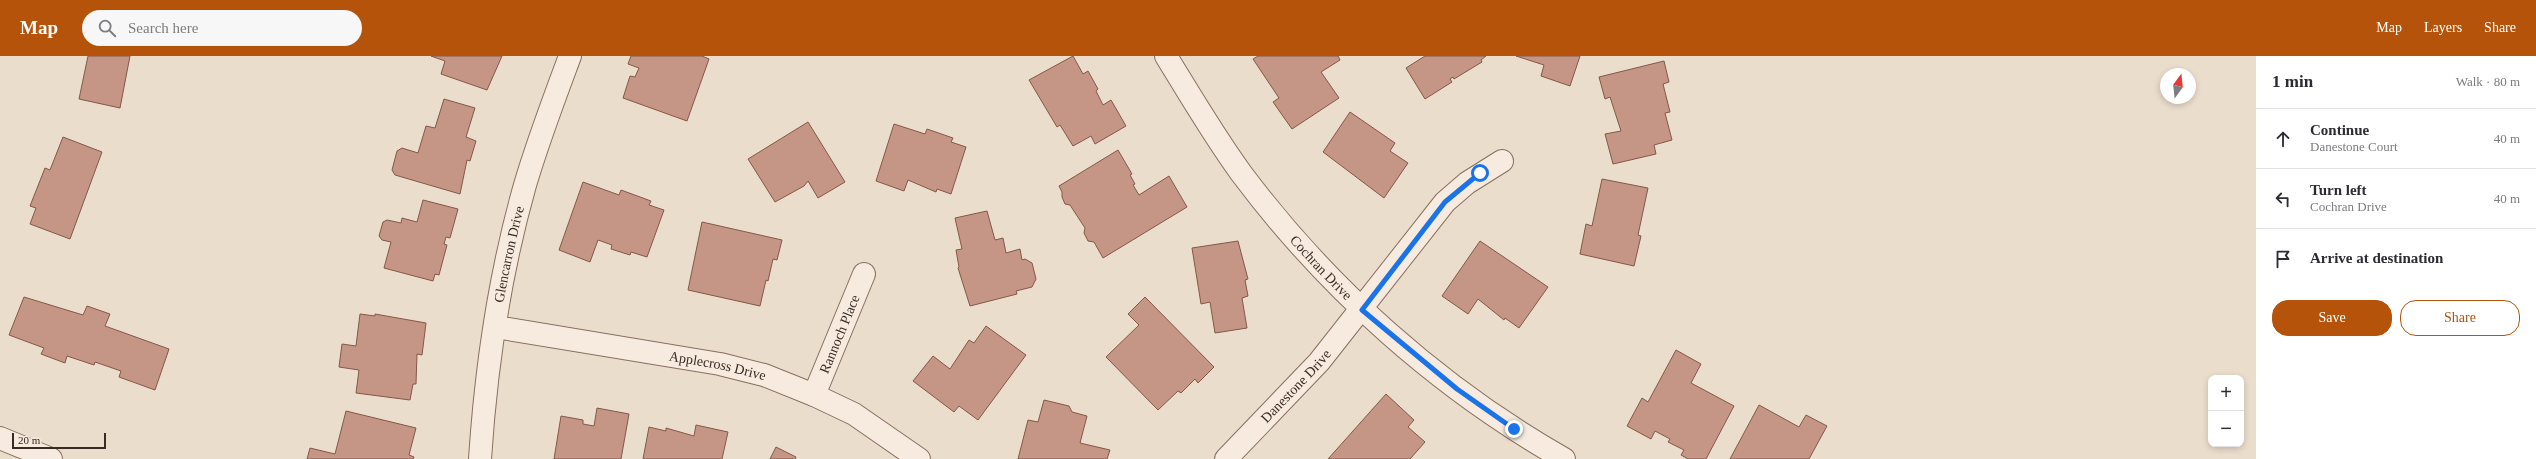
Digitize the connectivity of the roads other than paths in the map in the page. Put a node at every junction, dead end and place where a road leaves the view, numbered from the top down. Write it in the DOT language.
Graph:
graph roads {
  1 [pos="570,56"];
  2 [pos="1166,56"];
  3 [pos="1502,161"];
  4 [pos="864,274"];
  5 [pos="1362,310"];
  6 [pos="496,327"];
  7 [pos="814,395"];
  8 [pos="0,438"];
  9 [pos="51,459"];
  10 [pos="480,459"];
  11 [pos="919,459"];
  12 [pos="1226,459"];
  13 [pos="1564,459"];
  1 -- 6 [label="street, Glencarron Drive"];
  2 -- 5 [label="street, Cochran Drive"];
  3 -- 5 [label="street, Danestone Drive"];
  4 -- 7 [label="street, Rannoch Place"];
  5 -- 12 [label="street, Danestone Drive"];
  5 -- 13 [label="street, Cochran Drive"];
  6 -- 7 [label="street, Applecross Drive"];
  6 -- 10 [label="street, Glencarron Drive"];
  7 -- 11 [label="street, Applecross Drive"];
  8 -- 9 [label="street"];
}
